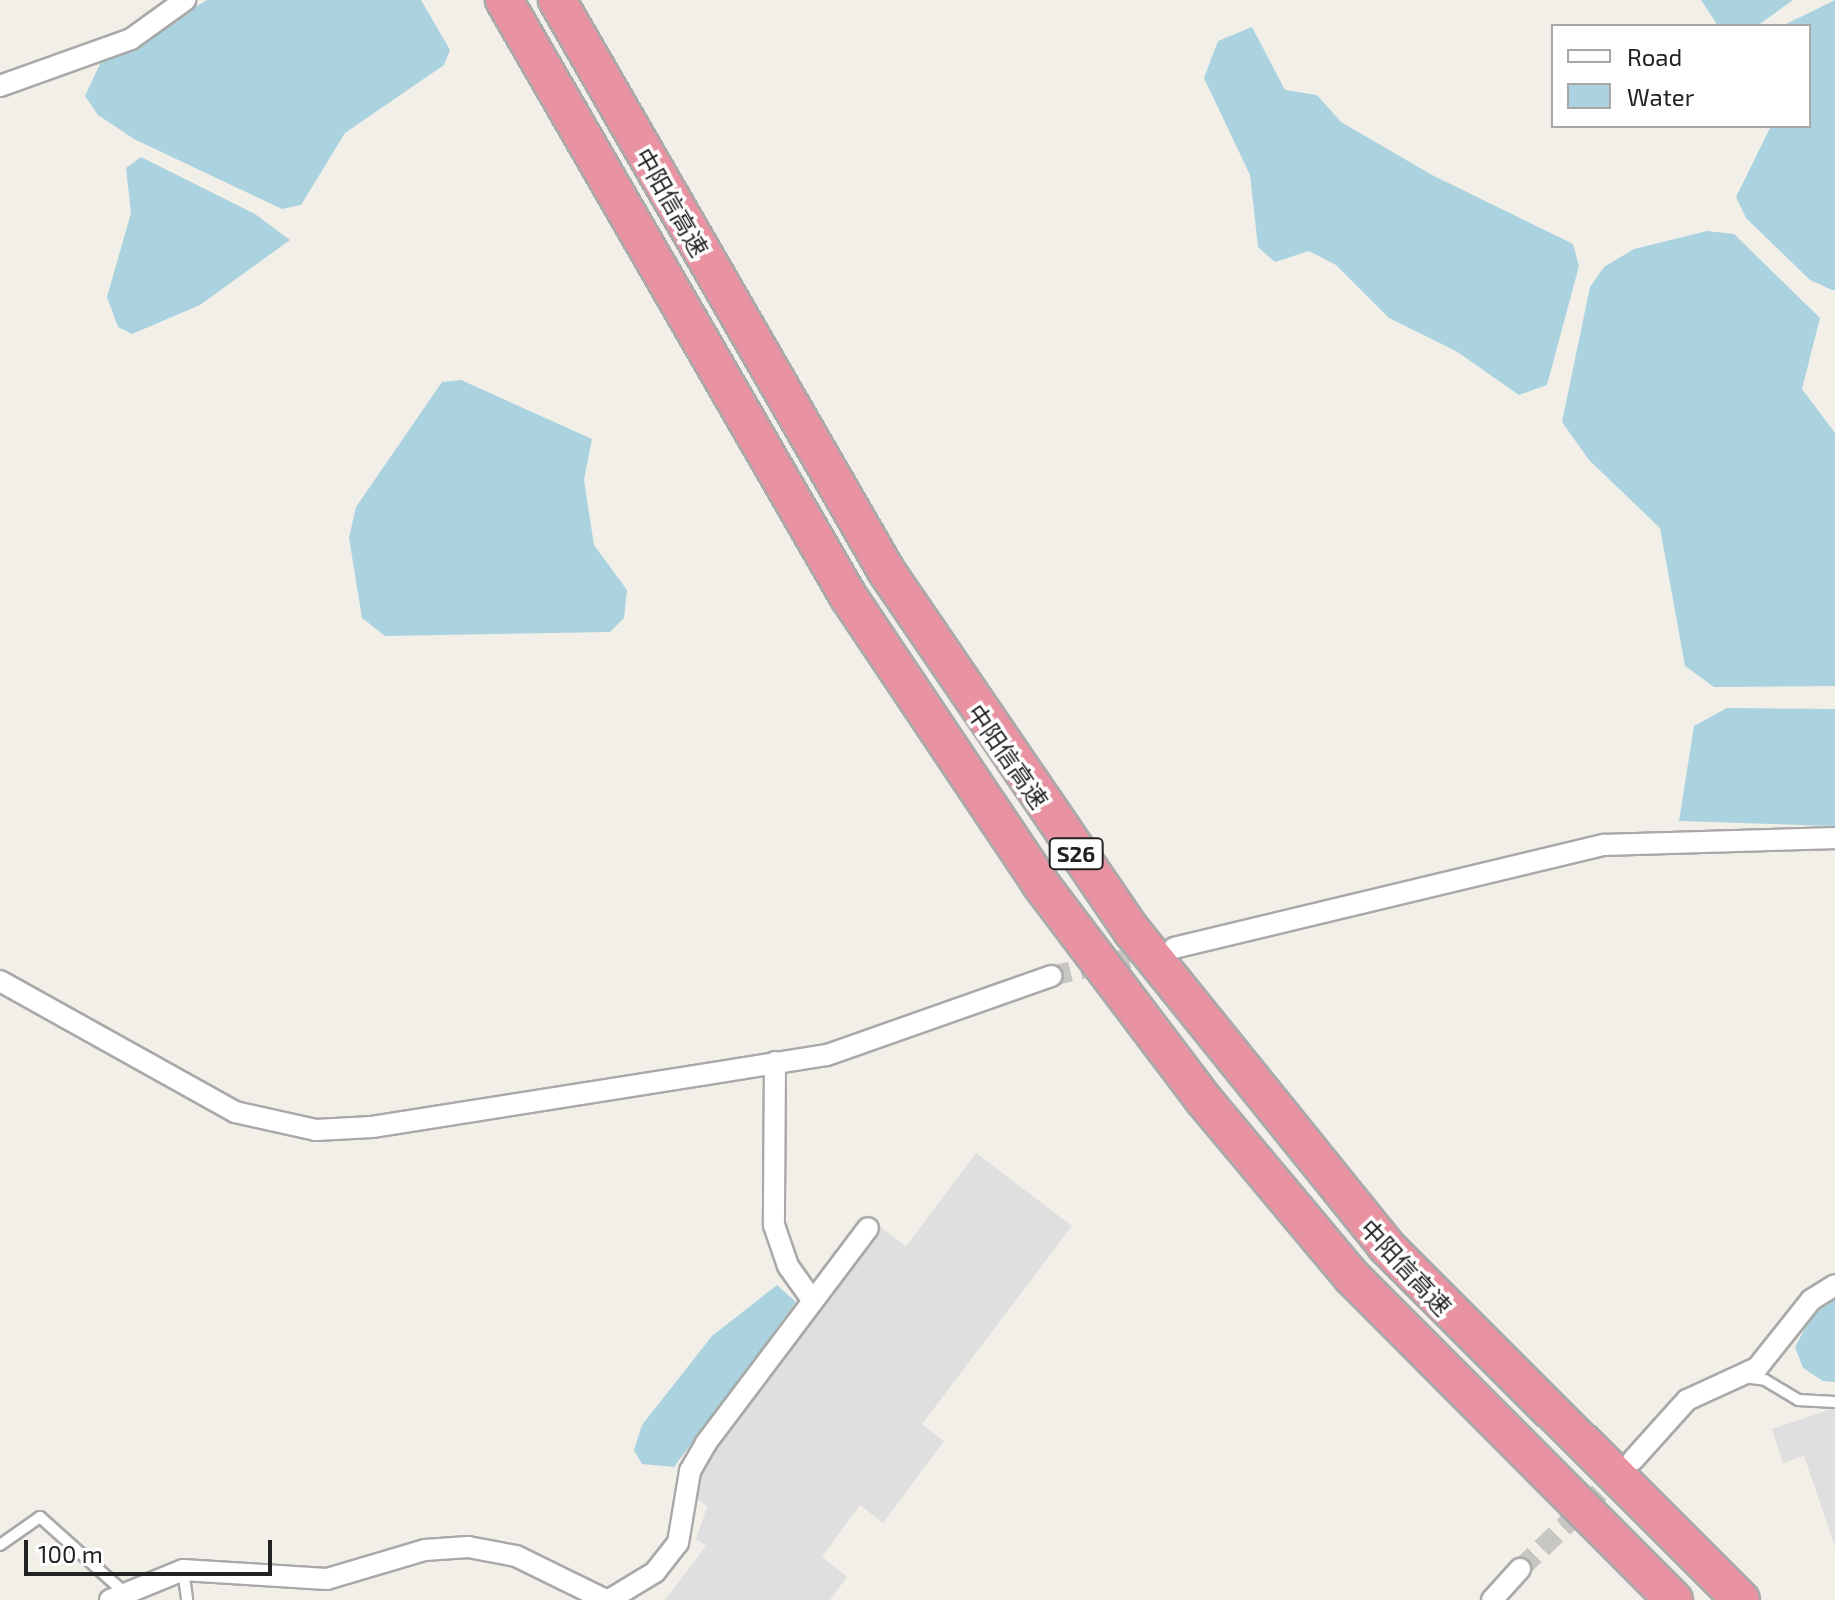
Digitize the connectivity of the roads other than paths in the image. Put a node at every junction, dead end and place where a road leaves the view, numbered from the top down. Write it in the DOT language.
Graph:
graph roads {
  1 [pos="185,0"];
  2 [pos="504,0"];
  3 [pos="557,0"];
  4 [pos="0,86"];
  5 [pos="1835,838"];
  6 [pos="1174,948"];
  7 [pos="1051,976"];
  8 [pos="0,981"];
  9 [pos="775,1062"];
  10 [pos="868,1228"];
  11 [pos="1835,1285"];
  12 [pos="813,1301"];
  13 [pos="1744,1377"];
  14 [pos="1835,1402"];
  15 [pos="1633,1460"];
  16 [pos="0,1545"];
  17 [pos="1520,1569"];
  18 [pos="183,1570"];
  19 [pos="118,1597"];
  20 [pos="187,1600"];
  21 [pos="607,1600"];
  22 [pos="1492,1600"];
  23 [pos="1674,1600"];
  24 [pos="1741,1600"];
  1 -- 4 [label="street"];
  2 -- 23 [label="highway, 中阳信高速 / S26"];
  3 -- 24 [label="highway, 中阳信高速 / S26"];
  5 -- 6 [label="street"];
  7 -- 9 [label="street"];
  8 -- 9 [label="street"];
  9 -- 12 [label="street"];
  10 -- 12 [label="street"];
  11 -- 13 [label="street"];
  12 -- 21 [label="street"];
  13 -- 14 [label="lane"];
  13 -- 15 [label="street"];
  16 -- 19 [label="lane"];
  17 -- 22 [label="street"];
  18 -- 19 [label="street"];
  18 -- 20 [label="lane"];
  18 -- 21 [label="street"];
}
